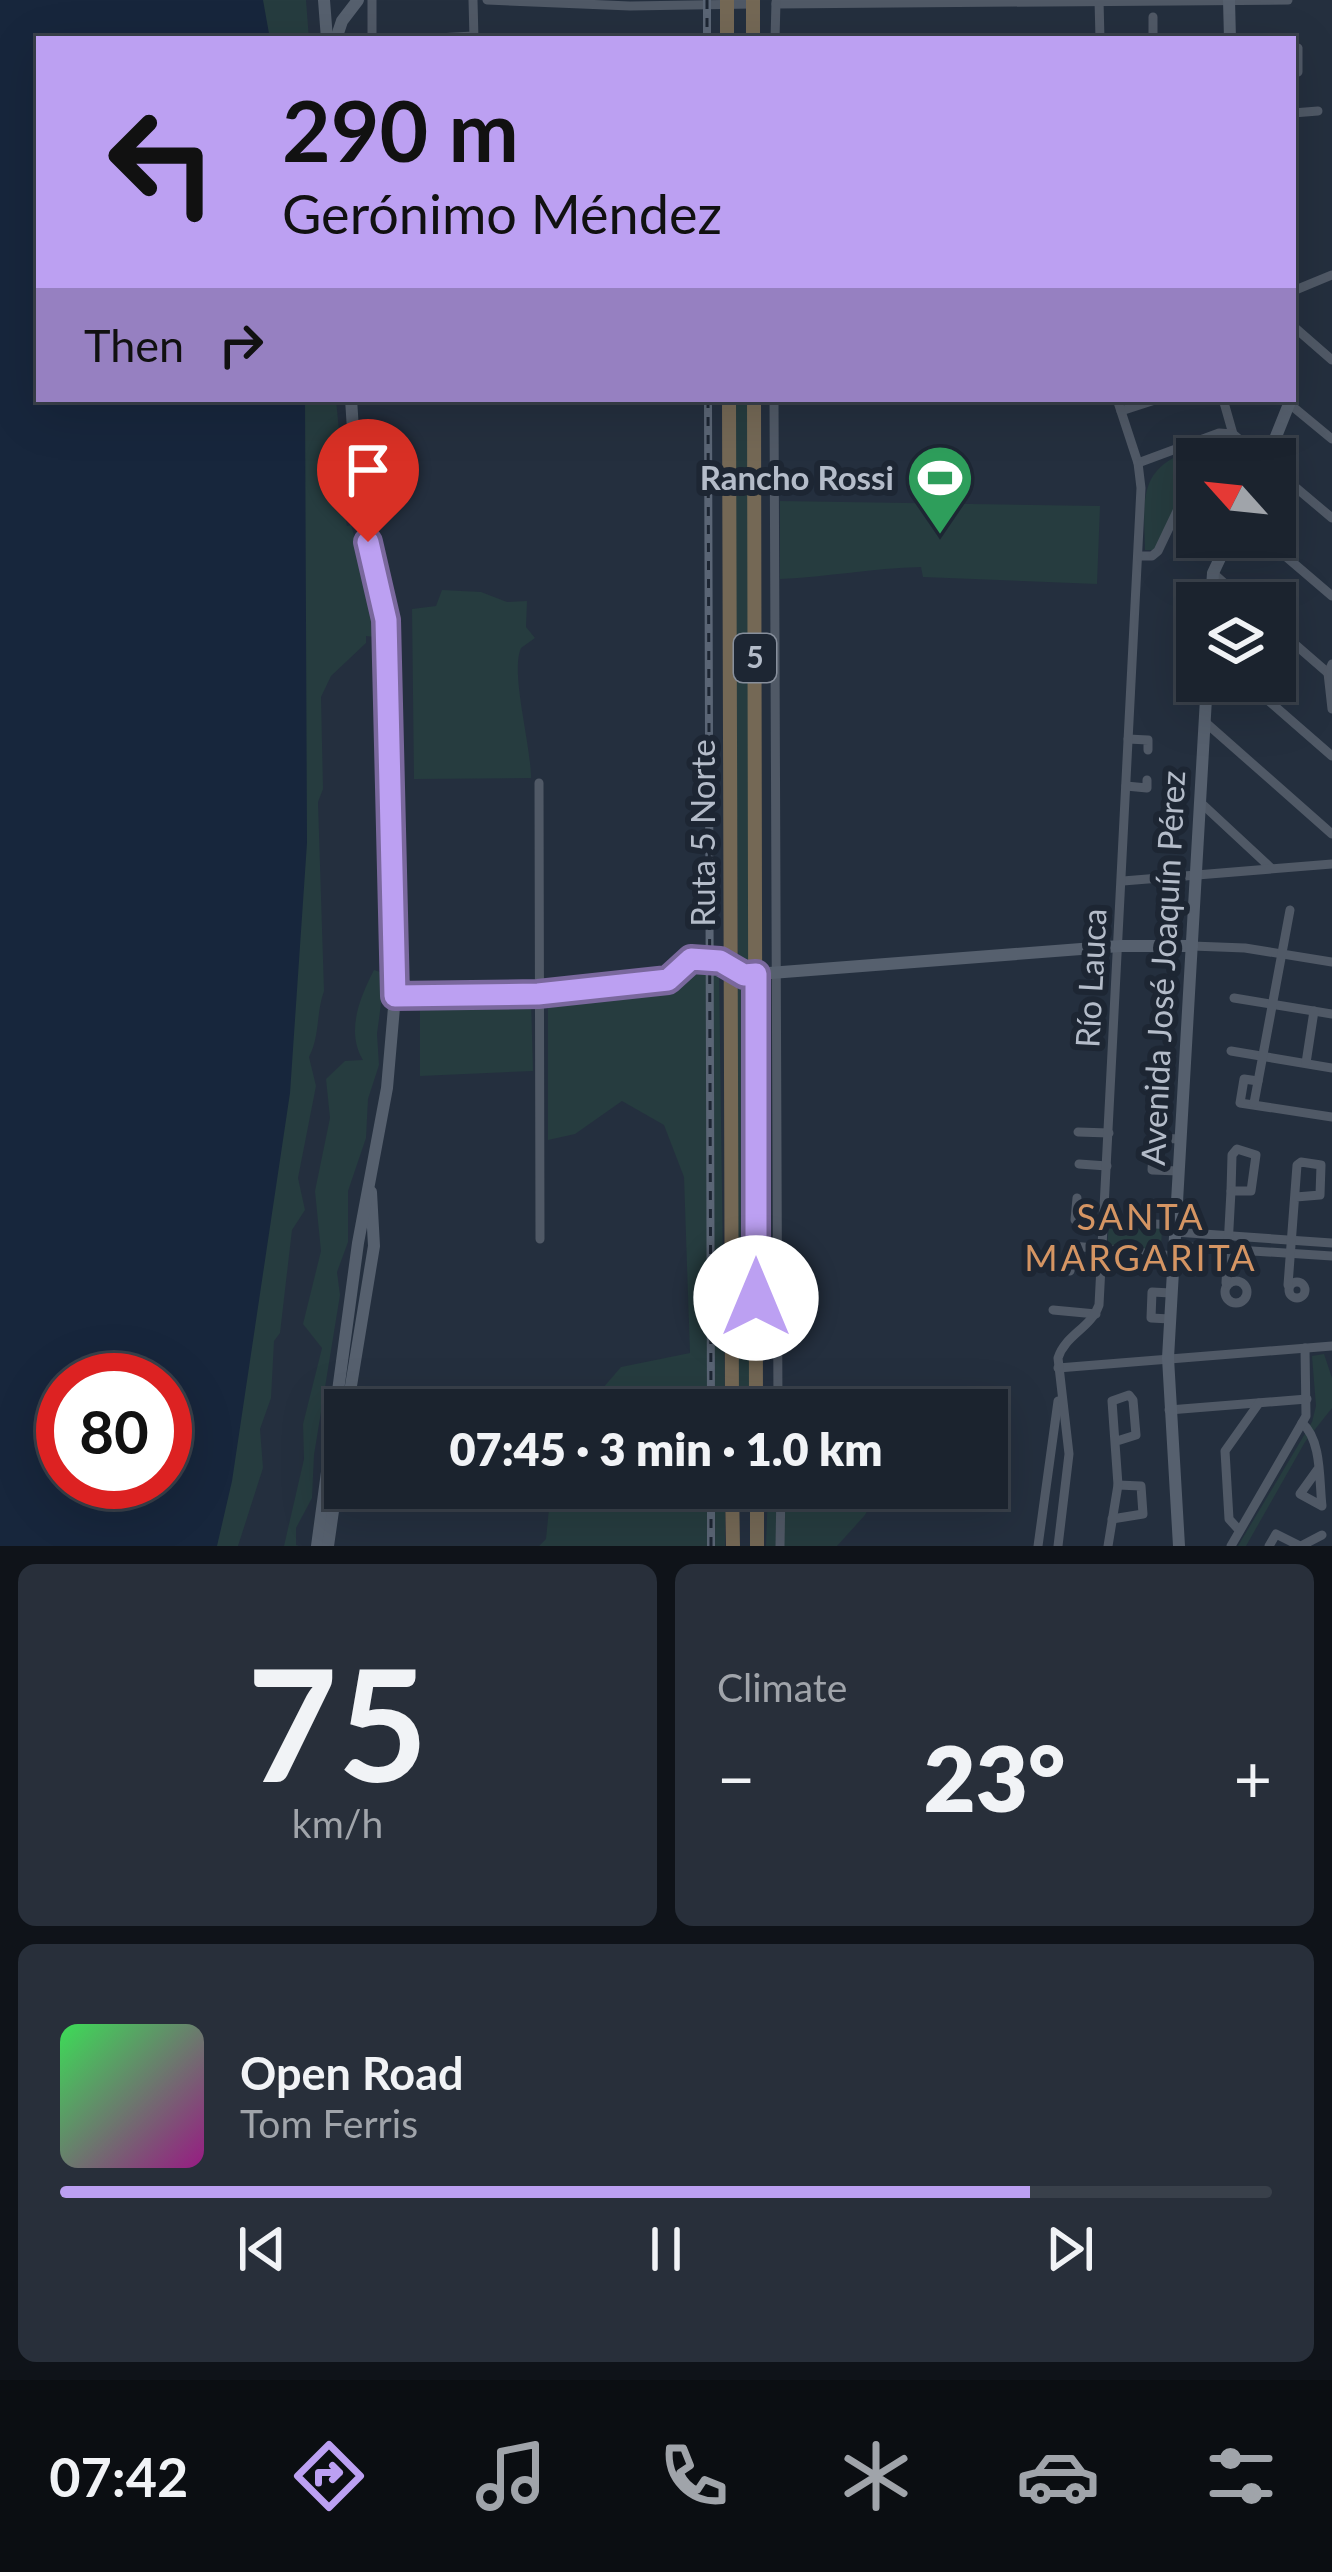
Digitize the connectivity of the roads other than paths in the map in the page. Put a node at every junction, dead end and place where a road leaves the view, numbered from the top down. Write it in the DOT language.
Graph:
graph roads {
  1 [pos="328,0"];
  2 [pos="358,0"];
  3 [pos="373,0"];
  4 [pos="472,0"];
  5 [pos="488,0"];
  6 [pos="1288,0"];
  7 [pos="727,2"];
  8 [pos="753,2"];
  9 [pos="776,2"];
  10 [pos="1099,2"];
  11 [pos="1229,2"];
  12 [pos="1153,17"];
  13 [pos="332,36"];
  14 [pos="334,36"];
  15 [pos="372,36"];
  16 [pos="474,36"];
  17 [pos="728,36"];
  18 [pos="753,36"];
  19 [pos="775,36"];
  20 [pos="1100,36"];
  21 [pos="1153,36"];
  22 [pos="1230,36"];
  23 [pos="1318,111"];
  24 [pos="1296,113"];
  25 [pos="1329,279"];
  26 [pos="1296,290"];
  27 [pos="1296,329"];
  28 [pos="1332,360"];
  29 [pos="351,402"];
  30 [pos="729,402"];
  31 [pos="754,402"];
  32 [pos="774,402"];
  33 [pos="1118,402"];
  34 [pos="1148,402"];
  35 [pos="1224,402"];
  36 [pos="1292,402"];
  37 [pos="1121,411"];
  38 [pos="1227,417"];
  39 [pos="1219,433"];
  40 [pos="1233,434"];
  41 [pos="1207,438"];
  42 [pos="1238,438"];
  43 [pos="1274,438"];
  44 [pos="1332,439"];
  45 [pos="1176,451"];
  46 [pos="1170,453"];
  47 [pos="1138,463"];
  48 [pos="1141,488"];
  49 [pos="1296,488"];
  50 [pos="1176,510"];
  51 [pos="1332,518"];
  52 [pos="1139,556"];
  53 [pos="1220,558"];
  54 [pos="1287,558"];
  55 [pos="1213,573"];
  56 [pos="1212,582"];
  57 [pos="1223,582"];
  58 [pos="1332,596"];
  59 [pos="1133,619"];
  60 [pos="1150,620"];
  61 [pos="1296,643"];
  62 [pos="1131,666"];
  63 [pos="1148,667"];
  64 [pos="1330,669"];
  65 [pos="1332,696"];
  66 [pos="1206,702"];
  67 [pos="1270,702"];
  68 [pos="1332,709"];
  69 [pos="1205,722"];
  70 [pos="1128,739"];
  71 [pos="1148,750"];
  72 [pos="1332,756"];
  73 [pos="1147,780"];
  74 [pos="539,783"];
  75 [pos="1126,786"];
  76 [pos="1200,802"];
  77 [pos="1332,834"];
  78 [pos="1332,863"];
  79 [pos="1271,868"];
  80 [pos="1196,875"];
  81 [pos="1123,881"];
  82 [pos="1290,910"];
  83 [pos="1120,946"];
  84 [pos="1192,946"];
  85 [pos="1282,954"];
  86 [pos="1332,962"];
  87 [pos="730,964"];
  88 [pos="777,973"];
  89 [pos="743,978"];
  90 [pos="538,994"];
  91 [pos="395,996"];
  92 [pos="1234,998"];
  93 [pos="1272,1004"];
  94 [pos="1331,1010"];
  95 [pos="1314,1011"];
  96 [pos="1231,1051"];
  97 [pos="1262,1056"];
  98 [pos="1306,1064"];
  99 [pos="1332,1068"];
  100 [pos="1332,1117"];
  101 [pos="1078,1132"];
  102 [pos="1109,1133"];
  103 [pos="1180,1139"];
  104 [pos="1079,1164"];
  105 [pos="1107,1166"];
  106 [pos="1178,1171"];
  107 [pos="370,1185"];
  108 [pos="1231,1191"];
  109 [pos="1296,1197"];
  110 [pos="1077,1198"];
  111 [pos="1104,1221"];
  112 [pos="1228,1236"];
  113 [pos="540,1239"];
  114 [pos="1175,1240"];
  115 [pos="1292,1240"];
  116 [pos="358,1243"];
  117 [pos="1332,1243"];
  118 [pos="374,1246"];
  119 [pos="1228,1250"];
  120 [pos="1102,1252"];
  121 [pos="1291,1254"];
  122 [pos="1332,1256"];
  123 [pos="1070,1271"];
  124 [pos="1226,1282"];
  125 [pos="1288,1285"];
  126 [pos="1053,1310"];
  127 [pos="1096,1314"];
  128 [pos="1332,1346"];
  129 [pos="1305,1348"];
  130 [pos="1168,1358"];
  131 [pos="1058,1365"];
  132 [pos="350,1389"];
  133 [pos="732,1389"];
  134 [pos="755,1389"];
  135 [pos="778,1389"];
  136 [pos="1060,1390"];
  137 [pos="1307,1399"];
  138 [pos="1259,1402"];
  139 [pos="1169,1410"];
  140 [pos="1302,1423"];
  141 [pos="1117,1441"];
  142 [pos="1318,1469"];
  143 [pos="1118,1485"];
  144 [pos="333,1509"];
  145 [pos="732,1509"];
  146 [pos="758,1509"];
  147 [pos="780,1509"];
  148 [pos="1112,1519"];
  149 [pos="1239,1530"];
  150 [pos="1322,1534"];
  151 [pos="317,1546"];
  152 [pos="328,1546"];
  153 [pos="733,1546"];
  154 [pos="758,1546"];
  155 [pos="780,1546"];
  156 [pos="1039,1546"];
  157 [pos="1058,1546"];
  158 [pos="1108,1546"];
  159 [pos="1179,1546"];
  160 [pos="1231,1546"];
  161 [pos="1269,1546"];
  162 [pos="1301,1546"];
  1 -- 13 [label="main road"];
  2 -- 14 [label="main road"];
  3 -- 15 [label="street"];
  4 -- 16 [label="street"];
  5 -- 7 [label="street"];
  6 -- 11 [label="street"];
  7 -- 8 [label="street"];
  7 -- 17 [label="highway"];
  8 -- 18 [label="highway"];
  9 -- 10 [label="street"];
  9 -- 19 [label="street"];
  10 -- 11 [label="street"];
  10 -- 20 [label="street"];
  11 -- 22 [label="main road"];
  12 -- 21 [label="street"];
  23 -- 24 [label="street"];
  25 -- 26 [label="street"];
  27 -- 28 [label="street"];
  29 -- 91 [label="main road"];
  30 -- 87 [label="highway, Ruta 5 Norte / 5"];
  31 -- 89 [label="highway, Ruta 5 Norte / 5"];
  32 -- 88 [label="street"];
  33 -- 37 [label="street, Río Lauca"];
  34 -- 37 [label="street"];
  35 -- 38 [label="street"];
  36 -- 43 [label="main road"];
  36 -- 44 [label="street"];
  37 -- 47 [label="street, Río Lauca"];
  38 -- 39 [label="street"];
  38 -- 40 [label="street"];
  39 -- 40 [label="street"];
  39 -- 41 [label="street"];
  40 -- 42 [label="street"];
  45 -- 46 [label="street"];
  46 -- 47 [label="street"];
  46 -- 48 [label="street"];
  47 -- 48 [label="street, Río Lauca"];
  48 -- 52 [label="street, Río Lauca"];
  49 -- 51 [label="street"];
  50 -- 52 [label="street"];
  52 -- 59 [label="street, Río Lauca"];
  53 -- 55 [label="main road"];
  54 -- 58 [label="street"];
  55 -- 56 [label="main road"];
  55 -- 57 [label="street"];
  59 -- 60 [label="street"];
  59 -- 62 [label="street, Río Lauca"];
  61 -- 64 [label="street"];
  62 -- 63 [label="street"];
  62 -- 70 [label="street, Río Lauca"];
  64 -- 65 [label="street"];
  65 -- 68 [label="street"];
  66 -- 69 [label="main road, Avenida José Joaquín Pérez"];
  67 -- 72 [label="street"];
  69 -- 76 [label="main road, Avenida José Joaquín Pérez"];
  69 -- 77 [label="street"];
  70 -- 71 [label="street"];
  70 -- 75 [label="street, Río Lauca"];
  73 -- 75 [label="street"];
  74 -- 90 [label="street"];
  75 -- 81 [label="street, Río Lauca"];
  76 -- 79 [label="street"];
  76 -- 80 [label="main road, Avenida José Joaquín Pérez"];
  78 -- 79 [label="street"];
  79 -- 80 [label="street"];
  80 -- 81 [label="street"];
  80 -- 84 [label="main road, Avenida José Joaquín Pérez"];
  81 -- 83 [label="street, Río Lauca"];
  82 -- 85 [label="street"];
  83 -- 84 [label="main road"];
  83 -- 88 [label="main road"];
  83 -- 102 [label="street, Río Lauca"];
  84 -- 85 [label="street"];
  84 -- 103 [label="main road, Avenida José Joaquín Pérez"];
  85 -- 86 [label="street"];
  85 -- 93 [label="street"];
  87 -- 89 [label="highway, Ruta 5 Norte / 5"];
  87 -- 90 [label="street"];
  88 -- 89 [label="main road"];
  88 -- 135 [label="street"];
  89 -- 133 [label="highway, Ruta 5 Norte / 5"];
  89 -- 134 [label="highway, Ruta 5 Norte / 5"];
  90 -- 91 [label="street"];
  90 -- 113 [label="street"];
  91 -- 107 [label="main road"];
  92 -- 93 [label="street"];
  93 -- 95 [label="street"];
  93 -- 97 [label="street"];
  94 -- 95 [label="street"];
  95 -- 98 [label="street"];
  96 -- 97 [label="street"];
  97 -- 98 [label="street"];
  97 -- 100 [label="street"];
  98 -- 99 [label="street"];
  101 -- 102 [label="street"];
  102 -- 105 [label="street, Río Lauca"];
  103 -- 106 [label="main road, Avenida José Joaquín Pérez"];
  103 -- 106 [label="street"];
  104 -- 105 [label="street"];
  105 -- 111 [label="street, Río Lauca"];
  106 -- 114 [label="main road, Avenida José Joaquín Pérez"];
  107 -- 116 [label="main road"];
  107 -- 118 [label="main road"];
  108 -- 108 [label="street"];
  108 -- 112 [label="street"];
  109 -- 109 [label="street"];
  109 -- 115 [label="street"];
  110 -- 111 [label="street"];
  111 -- 114 [label="street"];
  111 -- 120 [label="street, Río Lauca"];
  112 -- 114 [label="street"];
  112 -- 115 [label="street"];
  112 -- 119 [label="street"];
  114 -- 119 [label="street"];
  114 -- 120 [label="street"];
  114 -- 130 [label="main road, Avenida José Joaquín Pérez"];
  115 -- 117 [label="street"];
  115 -- 121 [label="street"];
  116 -- 118 [label="main road"];
  116 -- 151 [label="main road"];
  118 -- 132 [label="main road"];
  119 -- 121 [label="street"];
  119 -- 124 [label="street"];
  120 -- 123 [label="street"];
  120 -- 127 [label="street, Río Lauca"];
  121 -- 122 [label="street"];
  121 -- 125 [label="street"];
  126 -- 127 [label="street"];
  127 -- 131 [label="street"];
  128 -- 129 [label="street"];
  129 -- 130 [label="street"];
  129 -- 137 [label="street"];
  130 -- 131 [label="street"];
  130 -- 139 [label="main road, Avenida José Joaquín Pérez"];
  131 -- 136 [label="street"];
  136 -- 156 [label="street"];
  136 -- 157 [label="street"];
  137 -- 138 [label="street"];
  137 -- 140 [label="street"];
  138 -- 139 [label="street"];
  138 -- 149 [label="street"];
  139 -- 159 [label="main road, Avenida José Joaquín Pérez"];
  140 -- 142 [label="street"];
  140 -- 149 [label="street"];
  141 -- 141 [label="street"];
  141 -- 143 [label="street"];
  143 -- 148 [label="street"];
  143 -- 148 [label="street"];
  144 -- 152 [label="main road"];
  145 -- 153 [label="highway"];
  146 -- 154 [label="highway"];
  147 -- 155 [label="street"];
  148 -- 158 [label="street"];
  149 -- 160 [label="street"];
  150 -- 162 [label="street"];
  161 -- 162 [label="street"];
}
